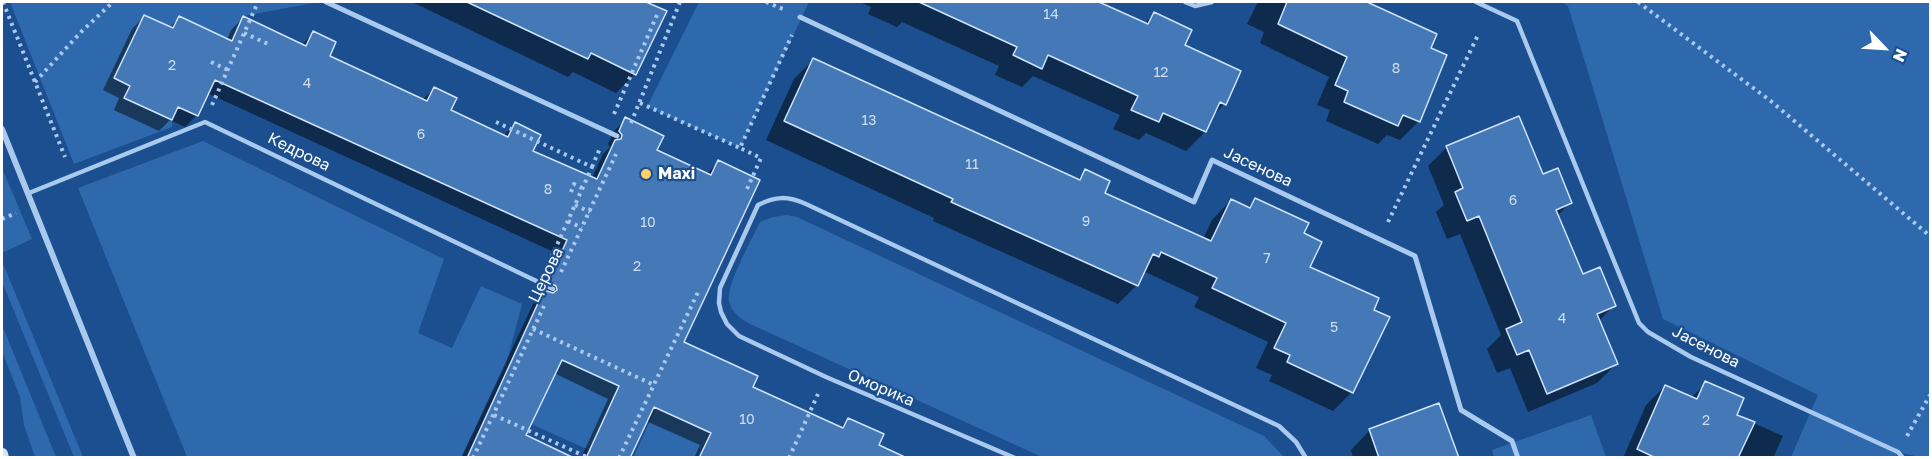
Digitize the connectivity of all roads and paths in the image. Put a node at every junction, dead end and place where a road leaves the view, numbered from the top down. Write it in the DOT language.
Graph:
graph roads {
  1 [pos="3,2"];
  2 [pos="113,2"];
  3 [pos="258,2"];
  4 [pos="326,2"];
  5 [pos="680,2"];
  6 [pos="1185,2"];
  7 [pos="1212,2"];
  8 [pos="1476,2"];
  9 [pos="1638,2"];
  10 [pos="657,15"];
  11 [pos="800,17"];
  12 [pos="244,33"];
  13 [pos="1478,35"];
  14 [pos="268,44"];
  15 [pos="212,62"];
  16 [pos="228,70"];
  17 [pos="35,82"];
  18 [pos="222,83"];
  19 [pos="640,103"];
  20 [pos="496,122"];
  21 [pos="2,129"];
  22 [pos="627,130"];
  23 [pos="607,131"];
  24 [pos="617,136"];
  25 [pos="740,148"];
  26 [pos="619,149"];
  27 [pos="592,167"];
  28 [pos="72,176"];
  29 [pos="582,188"];
  30 [pos="746,191"];
  31 [pos="571,192"];
  32 [pos="29,193"];
  33 [pos="575,205"];
  34 [pos="590,212"];
  35 [pos="567,221"];
  36 [pos="582,228"];
  37 [pos="1930,236"];
  38 [pos="1380,239"];
  39 [pos="541,283"];
  40 [pos="700,288"];
  41 [pos="553,289"];
  42 [pos="533,329"];
  43 [pos="826,377"];
  44 [pos="654,385"];
  45 [pos="1930,395"];
  46 [pos="493,415"];
  47 [pos="1898,452"];
  48 [pos="134,458"];
  49 [pos="473,458"];
  50 [pos="589,458"];
  51 [pos="619,458"];
  52 [pos="789,458"];
  53 [pos="1015,458"];
  54 [pos="1306,458"];
  55 [pos="1518,458"];
  56 [pos="1903,458"];
  1 -- 17 [label="path"];
  2 -- 17 [label="path"];
  3 -- 12 [label="path"];
  4 -- 23 [label="street"];
  5 -- 19 [label="path"];
  6 -- 7 [label="lane"];
  8 -- 47 [label="lane, Јасенова"];
  9 -- 37 [label="path"];
  10 -- 23 [label="path"];
  11 -- 25 [label="path"];
  11 -- 38 [label="street, Јасенова"];
  12 -- 14 [label="path"];
  12 -- 16 [label="path"];
  13 -- 38 [label="path"];
  15 -- 16 [label="path"];
  16 -- 18 [label="path"];
  17 -- 28 [label="path"];
  19 -- 22 [label="path"];
  19 -- 25 [label="path"];
  20 -- 27 [label="path"];
  21 -- 32 [label="street"];
  23 -- 24 [label="street"];
  23 -- 27 [label="path"];
  25 -- 30 [label="path"];
  26 -- 34 [label="path, Церова"];
  27 -- 29 [label="path"];
  28 -- 32 [label="lane, Кедрова"];
  28 -- 39 [label="lane, Кедрова"];
  29 -- 31 [label="path"];
  29 -- 33 [label="path"];
  32 -- 48 [label="street"];
  33 -- 34 [label="path"];
  33 -- 35 [label="path"];
  34 -- 36 [label="path, Церова"];
  35 -- 36 [label="path"];
  35 -- 39 [label="path"];
  36 -- 41 [label="path, Церова"];
  38 -- 55 [label="street, Јасенова"];
  39 -- 41 [label="lane, Кедрова"];
  40 -- 44 [label="path"];
  41 -- 42 [label="path, Церова"];
  42 -- 44 [label="path"];
  42 -- 46 [label="path, Церова"];
  43 -- 52 [label="path"];
  43 -- 53 [label="lane, Оморика"];
  43 -- 54 [label="lane, Оморика"];
  44 -- 51 [label="path"];
  45 -- 47 [label="path"];
  46 -- 49 [label="path, Церова"];
  46 -- 50 [label="path"];
  47 -- 56 [label="lane, Јасенова"];
}
